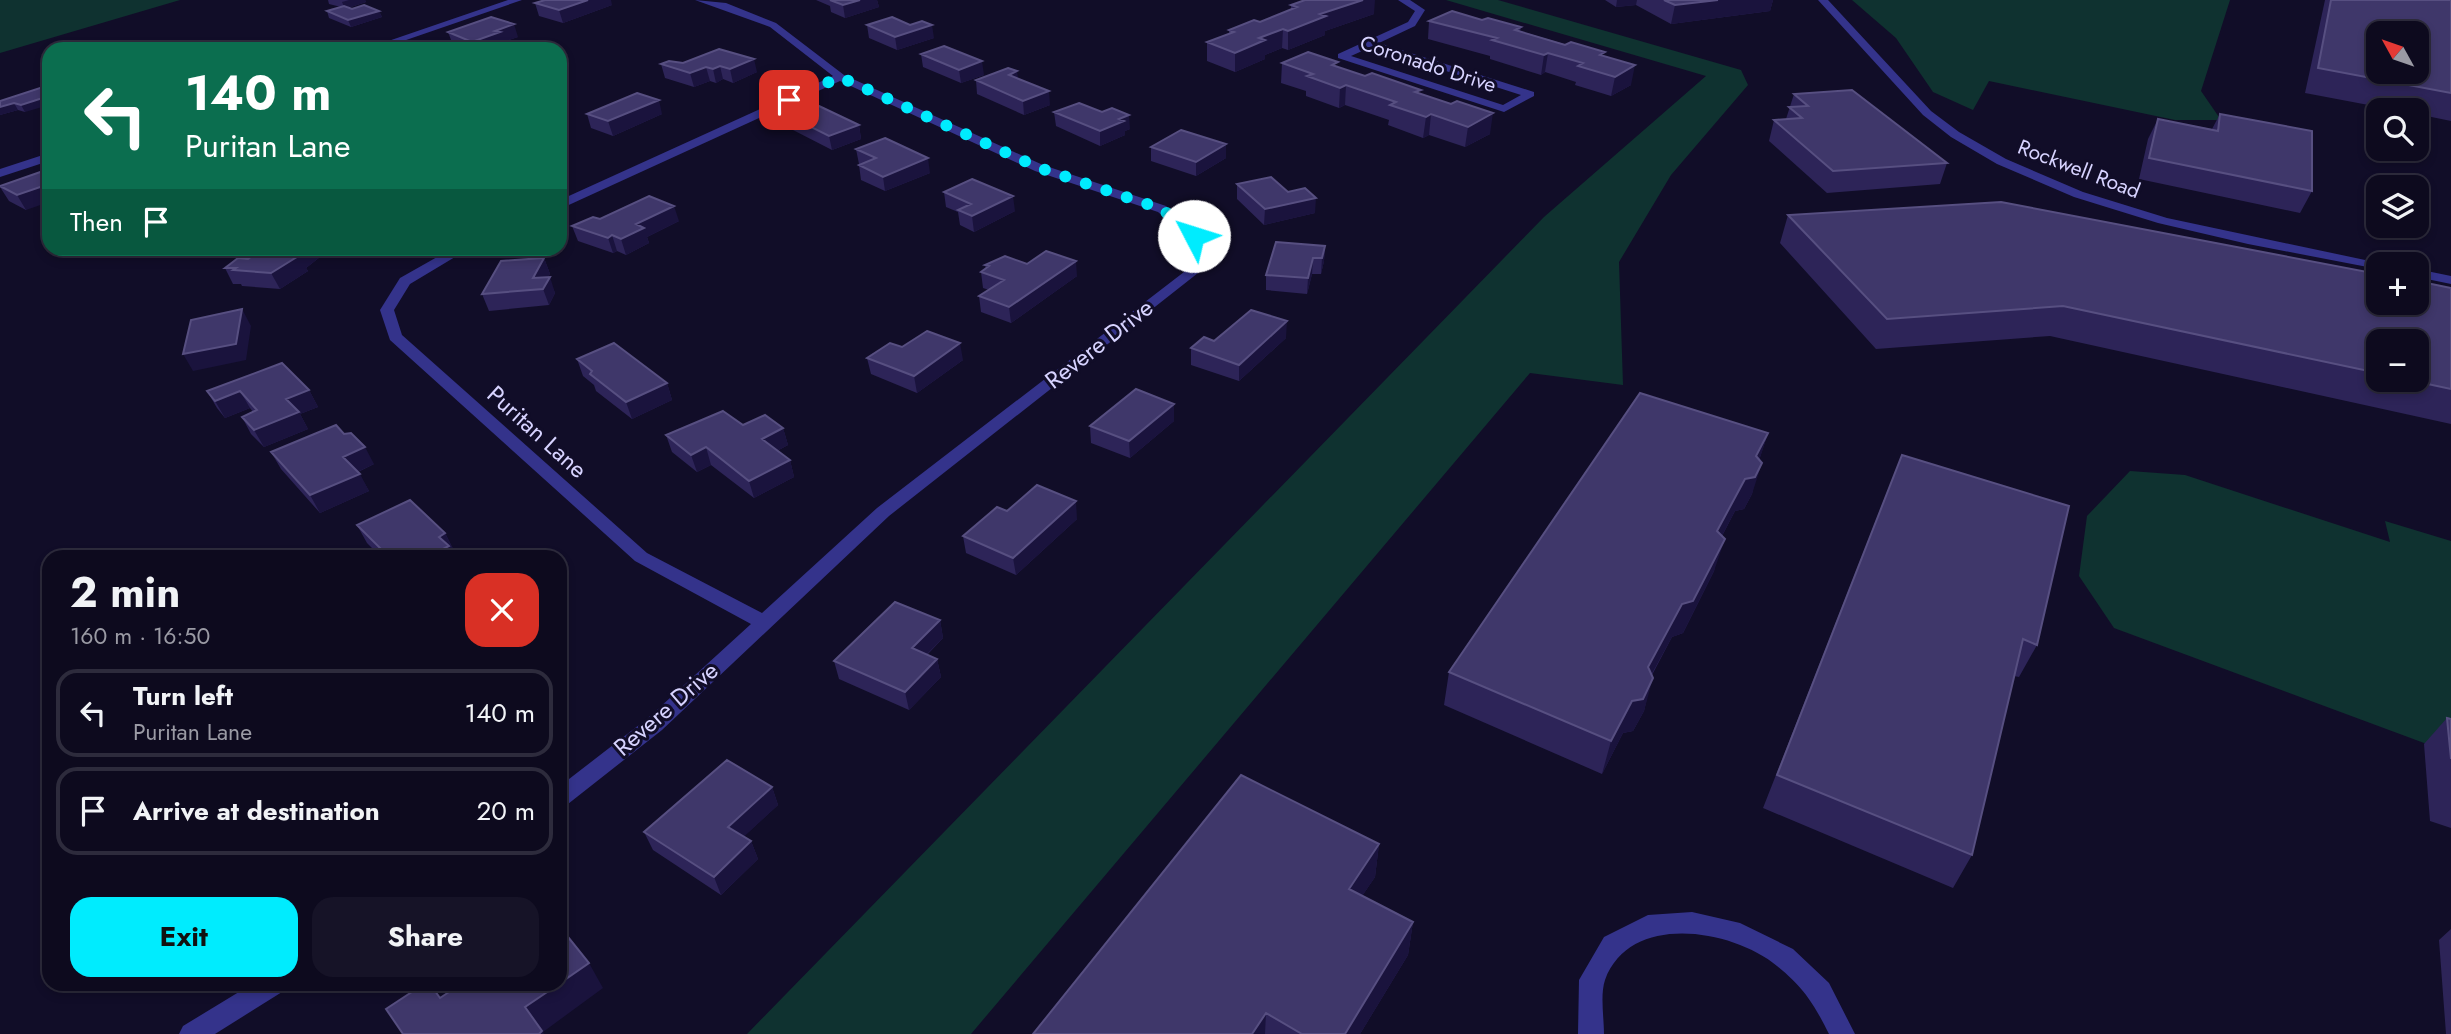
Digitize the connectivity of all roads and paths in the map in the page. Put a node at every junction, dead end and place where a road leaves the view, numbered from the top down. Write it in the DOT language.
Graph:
graph roads {
  1 [pos="517,0"];
  2 [pos="700,0"];
  3 [pos="1403,0"];
  4 [pos="1823,0"];
  5 [pos="391,42"];
  6 [pos="1370,43"];
  7 [pos="840,77"];
  8 [pos="42,159"];
  9 [pos="0,173"];
  10 [pos="567,202"];
  11 [pos="450,256"];
  12 [pos="2366,263"];
  13 [pos="2429,275"];
  14 [pos="2451,280"];
  15 [pos="762,622"];
  16 [pos="567,793"];
  17 [pos="262,991"];
  18 [pos="192,1034"];
  19 [pos="1591,1034"];
  20 [pos="1842,1034"];
  1 -- 5 [label="street"];
  2 -- 7 [label="street, Revere Drive"];
  3 -- 6 [label="street, Coronado Drive"];
  4 -- 12 [label="street, Rockwell Road"];
  6 -- 6 [label="street, Coronado Drive"];
  7 -- 10 [label="street"];
  7 -- 15 [label="street, Revere Drive"];
  8 -- 9 [label="street"];
  11 -- 15 [label="street, Puritan Lane"];
  13 -- 14 [label="street"];
  15 -- 16 [label="street, Revere Drive"];
  17 -- 18 [label="street"];
  19 -- 20 [label="street"];
}
